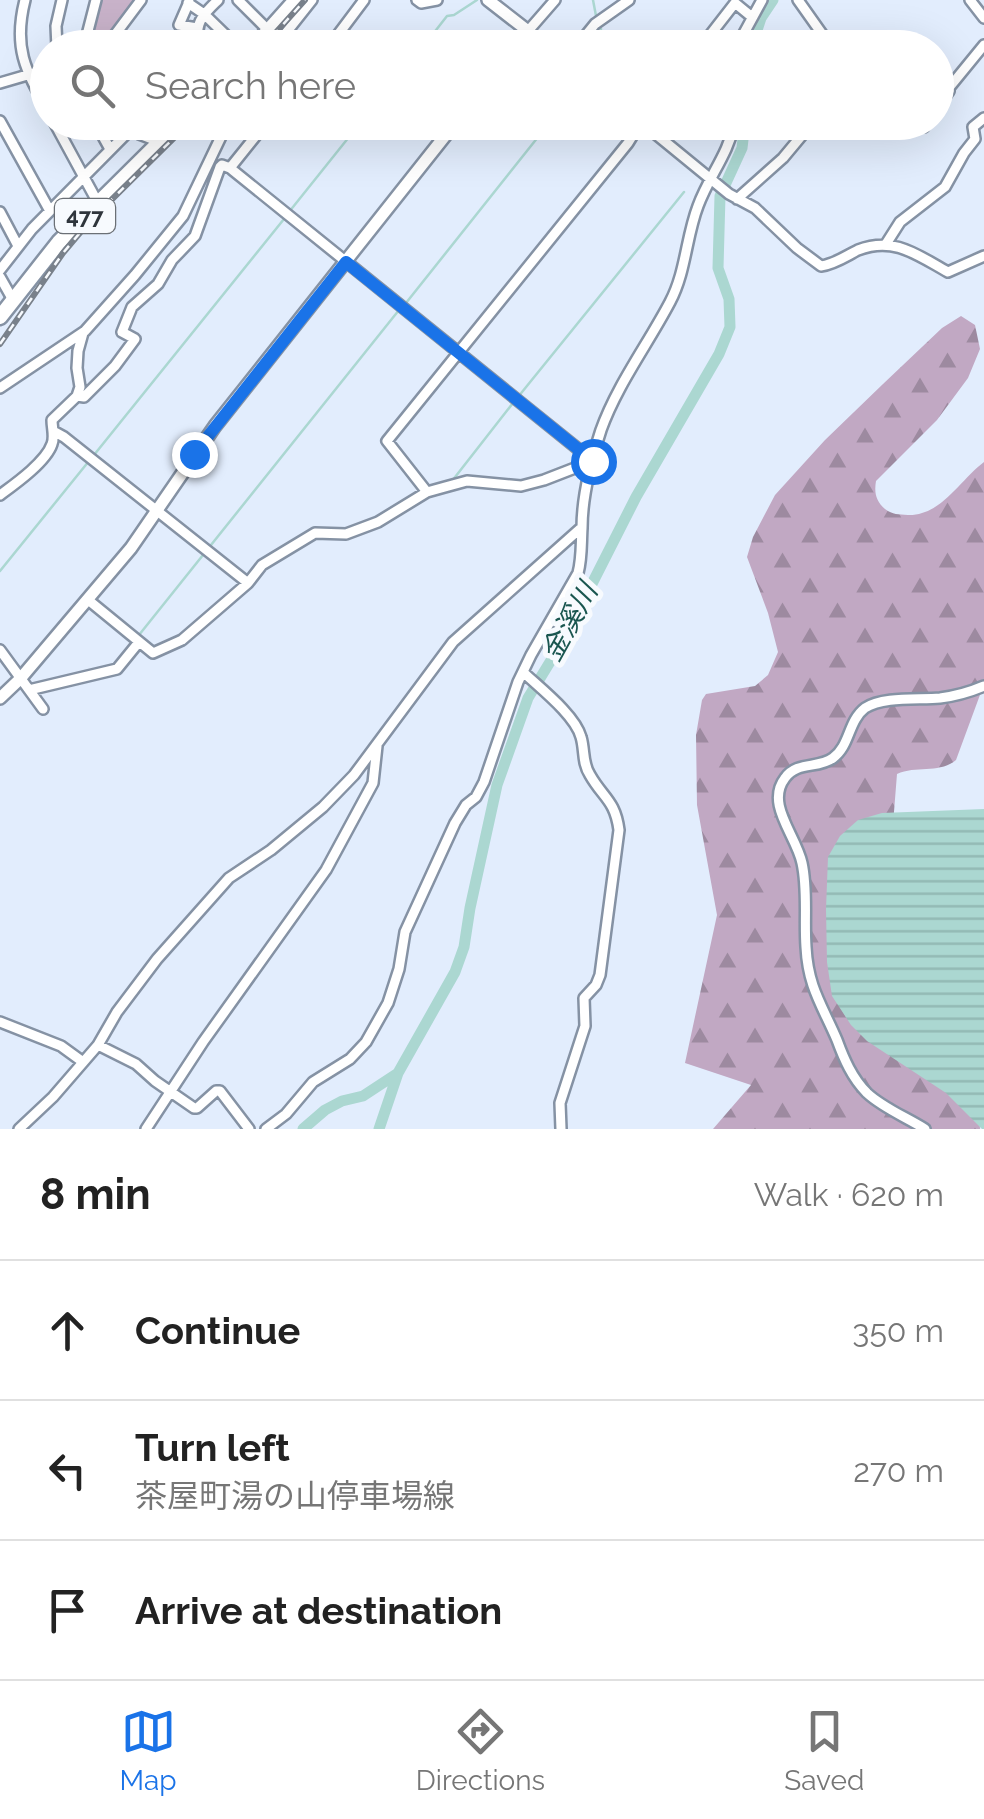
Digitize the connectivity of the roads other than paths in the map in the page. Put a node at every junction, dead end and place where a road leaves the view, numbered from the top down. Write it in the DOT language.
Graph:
graph roads {
  1 [pos="25,0"];
  2 [pos="62,0"];
  3 [pos="96,0"];
  4 [pos="141,0"];
  5 [pos="218,0"];
  6 [pos="238,0"];
  7 [pos="296,0"];
  8 [pos="312,0"];
  9 [pos="364,0"];
  10 [pos="417,0"];
  11 [pos="437,0"];
  12 [pos="488,0"];
  13 [pos="556,0"];
  14 [pos="629,0"];
  15 [pos="762,0"];
  16 [pos="798,0"];
  17 [pos="970,0"];
  18 [pos="189,2"];
  19 [pos="204,14"];
  20 [pos="752,17"];
  21 [pos="984,18"];
  22 [pos="56,30"];
  23 [pos="88,30"];
  24 [pos="118,30"];
  25 [pos="191,30"];
  26 [pos="199,30"];
  27 [pos="220,30"];
  28 [pos="268,30"];
  29 [pos="288,30"];
  30 [pos="342,30"];
  31 [pos="516,30"];
  32 [pos="530,30"];
  33 [pos="591,30"];
  34 [pos="714,30"];
  35 [pos="747,30"];
  36 [pos="819,30"];
  37 [pos="983,48"];
  38 [pos="28,75"];
  39 [pos="30,78"];
  40 [pos="954,82"];
  41 [pos="0,83"];
  42 [pos="984,118"];
  43 [pos="0,122"];
  44 [pos="64,140"];
  45 [pos="105,140"];
  46 [pos="119,140"];
  47 [pos="154,140"];
  48 [pos="219,140"];
  49 [pos="253,140"];
  50 [pos="442,140"];
  51 [pos="630,140"];
  52 [pos="663,140"];
  53 [pos="729,140"];
  54 [pos="798,140"];
  55 [pos="160,142"];
  56 [pos="110,150"];
  57 [pos="230,168"];
  58 [pos="84,176"];
  59 [pos="713,181"];
  60 [pos="736,198"];
  61 [pos="98,203"];
  62 [pos="50,211"];
  63 [pos="0,212"];
  64 [pos="886,244"];
  65 [pos="18,246"];
  66 [pos="984,256"];
  67 [pos="346,262"];
  68 [pos="0,273"];
  69 [pos="13,300"];
  70 [pos="0,317"];
  71 [pos="83,333"];
  72 [pos="458,353"];
  73 [pos="0,388"];
  74 [pos="77,396"];
  75 [pos="53,431"];
  76 [pos="593,461"];
  77 [pos="427,492"];
  78 [pos="0,495"];
  79 [pos="157,510"];
  80 [pos="582,527"];
  81 [pos="248,583"];
  82 [pos="87,599"];
  83 [pos="139,642"];
  84 [pos="0,650"];
  85 [pos="525,674"];
  86 [pos="20,680"];
  87 [pos="984,686"];
  88 [pos="29,690"];
  89 [pos="0,698"];
  90 [pos="42,708"];
  91 [pos="378,744"];
  92 [pos="0,1022"];
  93 [pos="98,1046"];
  94 [pos="83,1062"];
  95 [pos="173,1091"];
  96 [pos="20,1129"];
  97 [pos="146,1129"];
  98 [pos="249,1129"];
  99 [pos="266,1129"];
  100 [pos="561,1129"];
  101 [pos="925,1129"];
  1 -- 38 [label="street"];
  2 -- 22 [label="street"];
  3 -- 23 [label="street"];
  4 -- 24 [label="street"];
  5 -- 19 [label="street"];
  6 -- 28 [label="street"];
  7 -- 28 [label="highway"];
  8 -- 29 [label="street"];
  9 -- 30 [label="street"];
  10 -- 11 [label="street"];
  12 -- 31 [label="main road"];
  13 -- 32 [label="street"];
  14 -- 33 [label="street"];
  15 -- 20 [label="street"];
  16 -- 36 [label="street"];
  17 -- 21 [label="street"];
  18 -- 19 [label="street"];
  18 -- 25 [label="street"];
  19 -- 26 [label="street"];
  19 -- 27 [label="street"];
  20 -- 34 [label="street"];
  20 -- 35 [label="street"];
  37 -- 40 [label="street"];
  38 -- 39 [label="street"];
  38 -- 41 [label="street"];
  42 -- 64 [label="street"];
  43 -- 62 [label="street"];
  44 -- 58 [label="street"];
  45 -- 56 [label="street"];
  46 -- 56 [label="street"];
  47 -- 55 [label="street"];
  48 -- 71 [label="street"];
  49 -- 57 [label="street"];
  50 -- 67 [label="main road"];
  51 -- 72 [label="street"];
  52 -- 59 [label="street"];
  53 -- 59 [label="street"];
  54 -- 60 [label="street"];
  55 -- 61 [label="highway, 477"];
  56 -- 58 [label="street"];
  57 -- 67 [label="street"];
  57 -- 74 [label="street"];
  58 -- 61 [label="street"];
  58 -- 62 [label="street"];
  59 -- 60 [label="street"];
  59 -- 76 [label="street"];
  60 -- 64 [label="street"];
  61 -- 69 [label="highway, 477"];
  62 -- 65 [label="street"];
  63 -- 65 [label="street"];
  64 -- 66 [label="street"];
  65 -- 68 [label="street"];
  67 -- 72 [label="street"];
  67 -- 79 [label="main road"];
  68 -- 69 [label="street"];
  69 -- 70 [label="highway, 477"];
  71 -- 73 [label="street"];
  71 -- 74 [label="street"];
  72 -- 76 [label="street"];
  72 -- 77 [label="street"];
  74 -- 75 [label="street"];
  75 -- 78 [label="street"];
  75 -- 79 [label="street"];
  76 -- 77 [label="street"];
  76 -- 80 [label="street"];
  77 -- 81 [label="street"];
  79 -- 81 [label="street"];
  79 -- 82 [label="main road"];
  80 -- 85 [label="street"];
  80 -- 91 [label="street"];
  81 -- 83 [label="street"];
  82 -- 83 [label="street"];
  82 -- 86 [label="main road"];
  83 -- 88 [label="street"];
  84 -- 86 [label="street"];
  85 -- 99 [label="street"];
  85 -- 100 [label="street"];
  86 -- 88 [label="street"];
  86 -- 89 [label="main road"];
  87 -- 101 [label="street"];
  88 -- 90 [label="street"];
  91 -- 93 [label="street"];
  91 -- 95 [label="street"];
  92 -- 94 [label="street"];
  93 -- 94 [label="street"];
  93 -- 95 [label="street"];
  94 -- 96 [label="street"];
  95 -- 97 [label="street"];
  95 -- 98 [label="street"];
}
